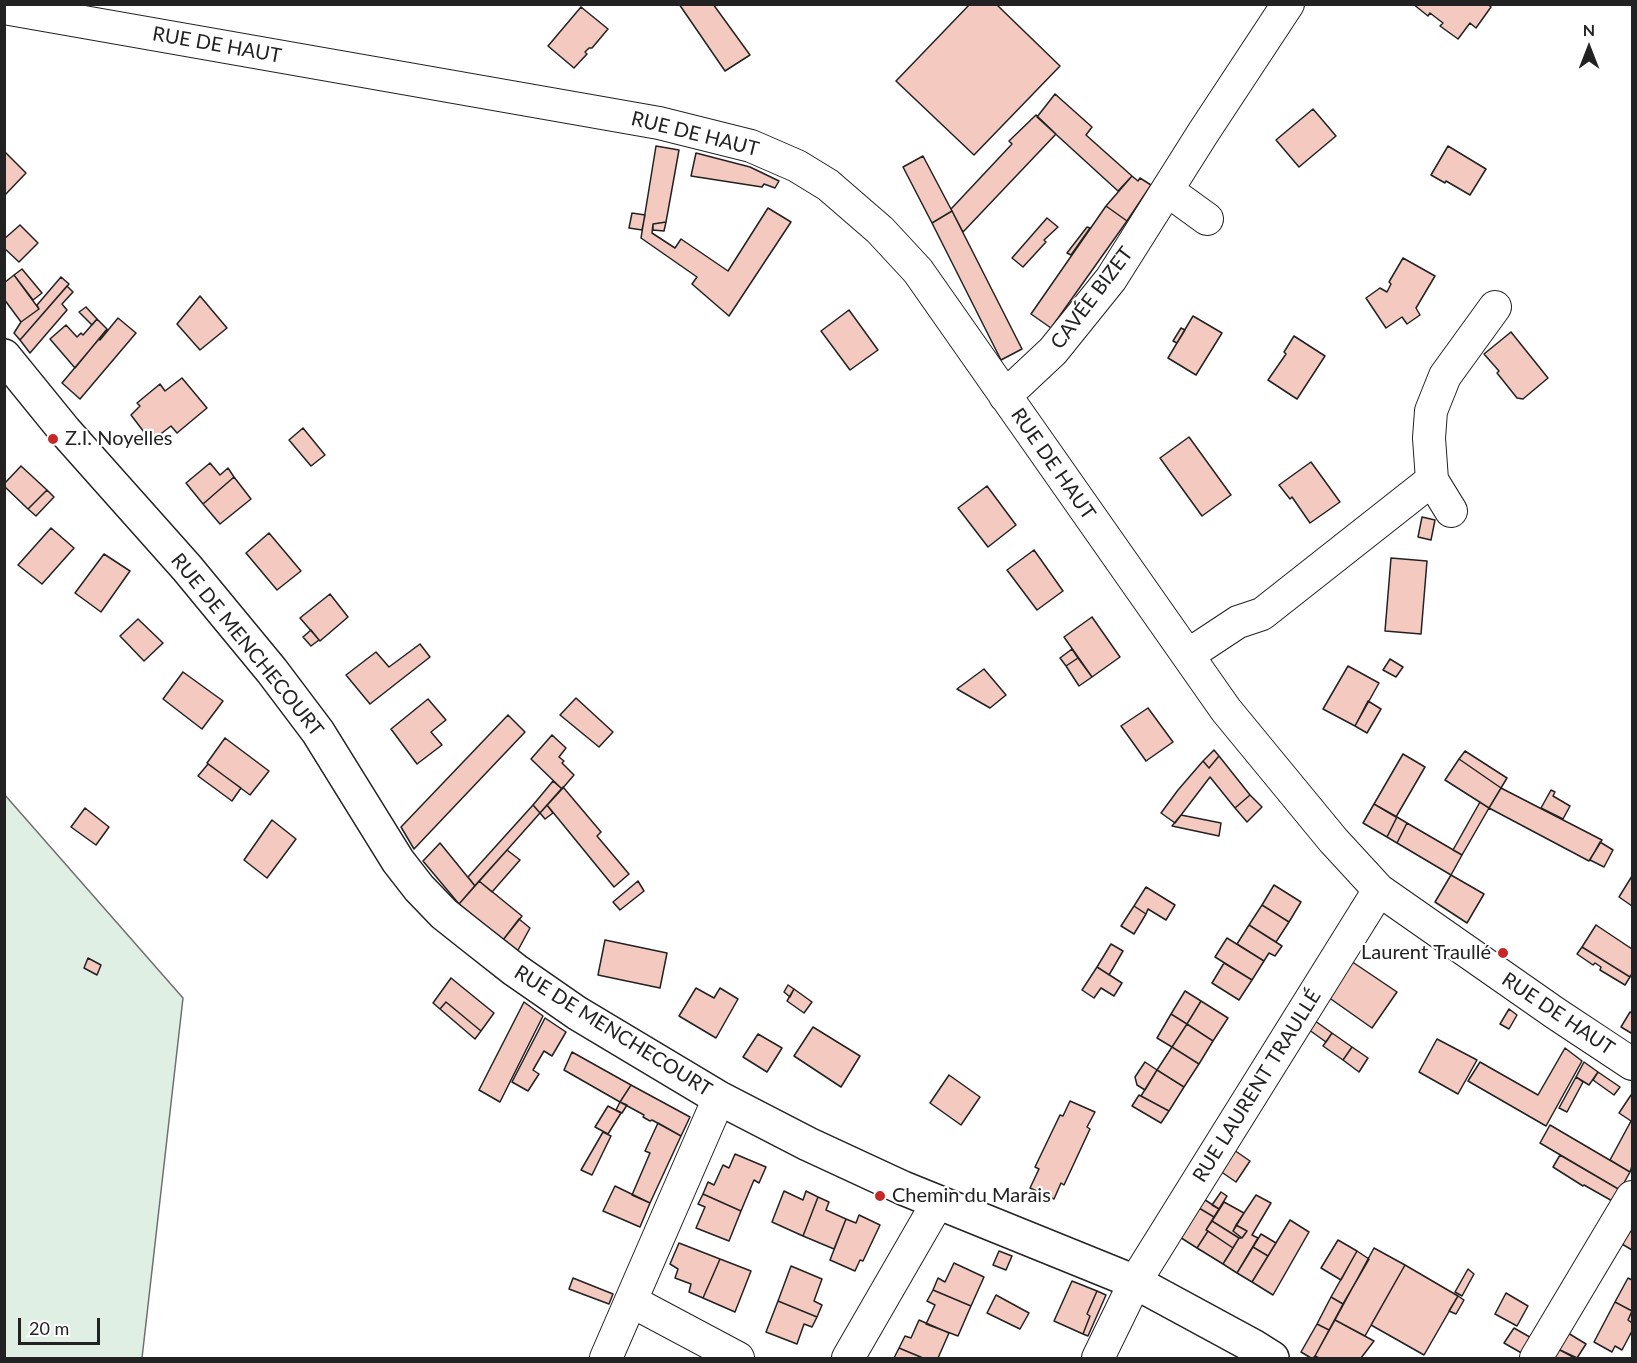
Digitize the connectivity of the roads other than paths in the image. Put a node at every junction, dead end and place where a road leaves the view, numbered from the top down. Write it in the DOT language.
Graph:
graph roads {
  1 [pos="1288,4"];
  2 [pos="4,8"];
  3 [pos="1167,190"];
  4 [pos="1207,219"];
  5 [pos="1495,307"];
  6 [pos="4,356"];
  7 [pos="1005,396"];
  8 [pos="1432,480"];
  9 [pos="1451,511"];
  10 [pos="1188,655"];
  11 [pos="1379,890"];
  12 [pos="1632,1064"];
  13 [pos="719,1098"];
  14 [pos="1632,1197"];
  15 [pos="938,1202"];
  16 [pos="1136,1282"];
  17 [pos="631,1300"];
  18 [pos="606,1359"];
  19 [pos="738,1359"];
  20 [pos="848,1359"];
  21 [pos="1098,1359"];
  22 [pos="1272,1359"];
  23 [pos="1536,1359"];
  1 -- 3 [label="street, CAVÉE BIZET"];
  2 -- 7 [label="street, RUE DE HAUT"];
  3 -- 4 [label="street"];
  3 -- 7 [label="street, CAVÉE BIZET"];
  5 -- 8 [label="street"];
  6 -- 13 [label="main road, RUE DE MENCHECOURT"];
  7 -- 10 [label="street, RUE DE HAUT"];
  8 -- 9 [label="street"];
  8 -- 10 [label="street"];
  10 -- 11 [label="street, RUE DE HAUT"];
  11 -- 12 [label="street, RUE DE HAUT"];
  11 -- 16 [label="street, RUE LAURENT TRAULLÉ"];
  13 -- 15 [label="main road, RUE DE MENCHECOURT"];
  13 -- 17 [label="street"];
  14 -- 23 [label="street"];
  15 -- 16 [label="main road, RUE DE MENCHECOURT"];
  15 -- 20 [label="street"];
  16 -- 21 [label="street, RUE LAURENT TRAULLÉ"];
  16 -- 22 [label="main road, RUE DE MENCHECOURT"];
  17 -- 18 [label="street"];
  17 -- 19 [label="street"];
}
